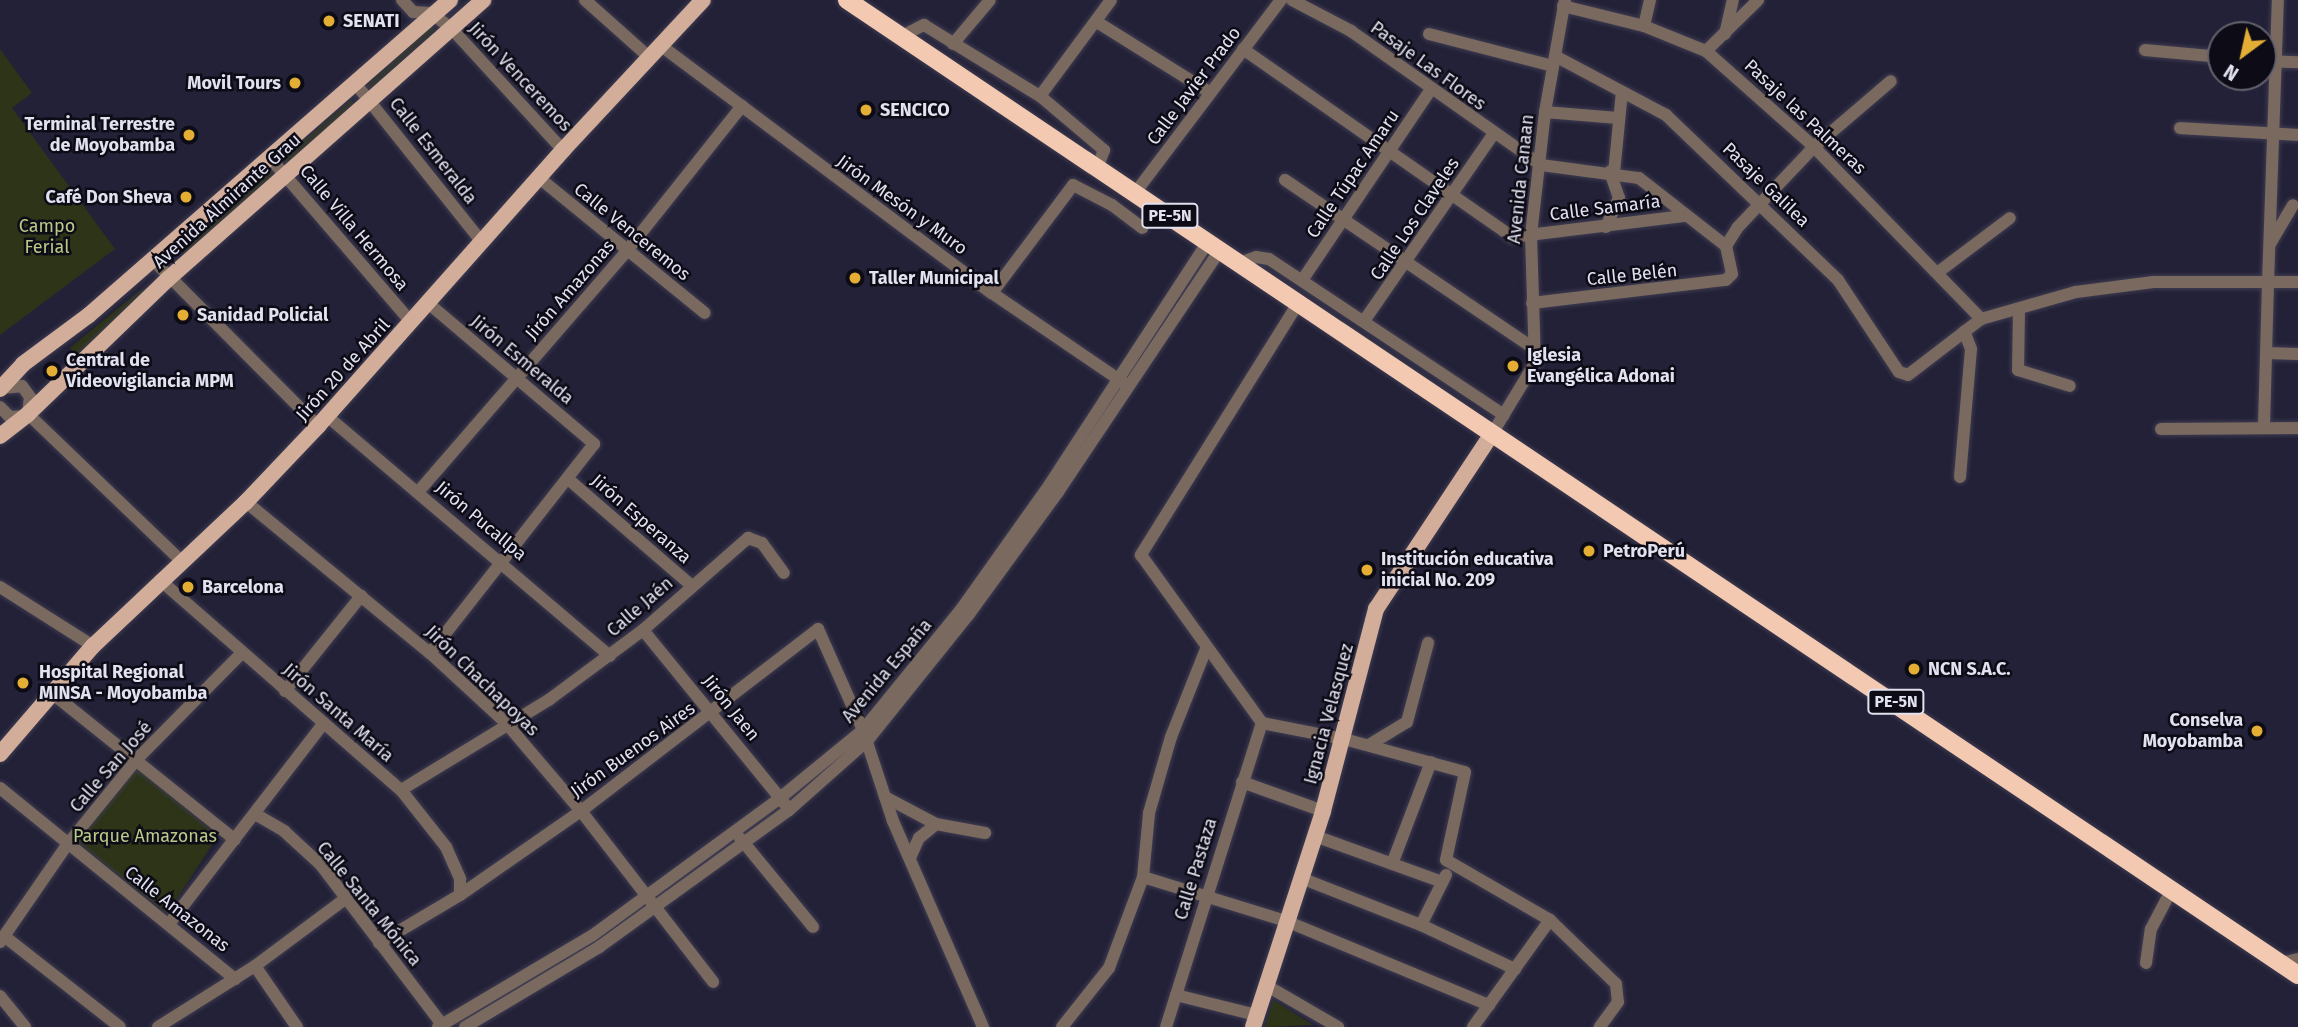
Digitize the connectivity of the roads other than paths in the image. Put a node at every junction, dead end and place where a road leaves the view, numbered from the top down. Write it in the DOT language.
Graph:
graph roads {
  1 [pos="402,0"];
  2 [pos="450,0"];
  3 [pos="483,0"];
  4 [pos="585,0"];
  5 [pos="703,0"];
  6 [pos="848,0"];
  7 [pos="990,0"];
  8 [pos="1111,0"];
  9 [pos="1281,0"];
  10 [pos="1292,0"];
  11 [pos="1650,0"];
  12 [pos="1733,0"];
  13 [pos="1758,0"];
  14 [pos="2278,0"];
  15 [pos="1564,3"];
  16 [pos="434,14"];
  17 [pos="1097,22"];
  18 [pos="1644,26"];
  19 [pos="452,29"];
  20 [pos="1429,34"];
  21 [pos="1725,34"];
  22 [pos="902,36"];
  23 [pos="953,44"];
  24 [pos="1243,49"];
  25 [pos="2145,50"];
  26 [pos="655,51"];
  27 [pos="1706,51"];
  28 [pos="2207,56"];
  29 [pos="1554,61"];
  30 [pos="2278,62"];
  31 [pos="2298,62"];
  32 [pos="1891,81"];
  33 [pos="355,83"];
  34 [pos="1432,88"];
  35 [pos="1209,92"];
  36 [pos="1622,92"];
  37 [pos="1040,96"];
  38 [pos="370,99"];
  39 [pos="742,106"];
  40 [pos="1545,112"];
  41 [pos="1618,118"];
  42 [pos="2180,128"];
  43 [pos="2274,133"];
  44 [pos="1493,135"];
  45 [pos="2298,135"];
  46 [pos="1814,147"];
  47 [pos="563,149"];
  48 [pos="1388,152"];
  49 [pos="270,158"];
  50 [pos="1541,165"];
  51 [pos="1097,167"];
  52 [pos="1612,173"];
  53 [pos="286,175"];
  54 [pos="538,177"];
  55 [pos="1285,180"];
  56 [pos="1130,189"];
  57 [pos="1451,197"];
  58 [pos="1762,203"];
  59 [pos="2271,204"];
  60 [pos="1112,205"];
  61 [pos="2296,206"];
  62 [pos="1684,216"];
  63 [pos="1344,218"];
  64 [pos="2010,218"];
  65 [pos="1606,227"];
  66 [pos="1142,228"];
  67 [pos="1531,235"];
  68 [pos="482,242"];
  69 [pos="2270,244"];
  70 [pos="1214,246"];
  71 [pos="1726,246"];
  72 [pos="625,253"];
  73 [pos="152,259"];
  74 [pos="1239,263"];
  75 [pos="1408,264"];
  76 [pos="1937,273"];
  77 [pos="168,279"];
  78 [pos="1303,279"];
  79 [pos="2269,282"];
  80 [pos="2298,282"];
  81 [pos="992,292"];
  82 [pos="428,303"];
  83 [pos="1532,303"];
  84 [pos="1297,305"];
  85 [pos="2019,309"];
  86 [pos="705,313"];
  87 [pos="1981,319"];
  88 [pos="1364,321"];
  89 [pos="411,322"];
  90 [pos="1964,331"];
  91 [pos="1535,349"];
  92 [pos="2266,353"];
  93 [pos="2298,354"];
  94 [pos="517,379"];
  95 [pos="1124,383"];
  96 [pos="2070,386"];
  97 [pos="0,389"];
  98 [pos="0,407"];
  99 [pos="29,414"];
  100 [pos="1504,415"];
  101 [pos="323,421"];
  102 [pos="2264,426"];
  103 [pos="2298,428"];
  104 [pos="2161,429"];
  105 [pos="1492,434"];
  106 [pos="0,436"];
  107 [pos="1960,477"];
  108 [pos="568,480"];
  109 [pos="419,491"];
  110 [pos="246,502"];
  111 [pos="180,560"];
  112 [pos="502,561"];
  113 [pos="784,573"];
  114 [pos="160,580"];
  115 [pos="691,585"];
  116 [pos="0,587"];
  117 [pos="361,596"];
  118 [pos="643,631"];
  119 [pos="1428,643"];
  120 [pos="93,646"];
  121 [pos="1206,649"];
  122 [pos="242,653"];
  123 [pos="430,653"];
  124 [pos="610,656"];
  125 [pos="285,691"];
  126 [pos="53,694"];
  127 [pos="714,713"];
  128 [pos="506,723"];
  129 [pos="1262,723"];
  130 [pos="323,724"];
  131 [pos="865,736"];
  132 [pos="1344,739"];
  133 [pos="1369,745"];
  134 [pos="0,754"];
  135 [pos="137,759"];
  136 [pos="1431,762"];
  137 [pos="1242,782"];
  138 [pos="0,788"];
  139 [pos="401,790"];
  140 [pos="885,797"];
  141 [pos="780,798"];
  142 [pos="789,810"];
  143 [pos="581,811"];
  144 [pos="1323,811"];
  145 [pos="256,814"];
  146 [pos="936,824"];
  147 [pos="736,829"];
  148 [pos="985,833"];
  149 [pos="1315,836"];
  150 [pos="235,840"];
  151 [pos="743,843"];
  152 [pos="67,845"];
  153 [pos="910,858"];
  154 [pos="1392,864"];
  155 [pos="1451,864"];
  156 [pos="1143,877"];
  157 [pos="1301,878"];
  158 [pos="1442,882"];
  159 [pos="2172,889"];
  160 [pos="460,895"];
  161 [pos="1206,897"];
  162 [pos="345,899"];
  163 [pos="650,902"];
  164 [pos="1550,920"];
  165 [pos="1286,921"];
  166 [pos="169,924"];
  167 [pos="1421,925"];
  168 [pos="813,927"];
  169 [pos="2,939"];
  170 [pos="379,943"];
  171 [pos="2290,961"];
  172 [pos="2146,963"];
  173 [pos="255,966"];
  174 [pos="1515,969"];
  175 [pos="2298,975"];
  176 [pos="234,979"];
  177 [pos="713,982"];
  178 [pos="1269,987"];
  179 [pos="1176,995"];
  180 [pos="0,996"];
  181 [pos="1489,1005"];
  182 [pos="1255,1021"];
  183 [pos="442,1026"];
  184 [pos="25,1027"];
  185 [pos="120,1027"];
  186 [pos="158,1027"];
  187 [pos="297,1027"];
  188 [pos="465,1027"];
  189 [pos="983,1027"];
  190 [pos="1062,1027"];
  191 [pos="1166,1027"];
  192 [pos="1338,1027"];
  193 [pos="1474,1027"];
  194 [pos="1600,1027"];
  1 -- 16 [label="street, Jirón Venceremos"];
  2 -- 16 [label="main road, Avenida Almirante Grau"];
  3 -- 19 [label="main road, Avenida Almirante Grau"];
  4 -- 26 [label="street, Jirón Mesón y Muro"];
  5 -- 26 [label="main road, Jirón 20 de Abril"];
  6 -- 22 [label="highway, PE-5N"];
  7 -- 23 [label="street"];
  8 -- 17 [label="street"];
  9 -- 24 [label="street, Calle Javier Prado"];
  10 -- 34 [label="street, Pasaje Las Flores"];
  11 -- 18 [label="street"];
  12 -- 21 [label="street"];
  13 -- 21 [label="street"];
  14 -- 30 [label="street"];
  15 -- 18 [label="street, Pasaje las Palmeras"];
  15 -- 29 [label="street, Avenida Canaan"];
  16 -- 19 [label="street, Jirón Venceremos"];
  16 -- 33 [label="main road, Avenida Almirante Grau"];
  17 -- 35 [label="street"];
  17 -- 37 [label="street"];
  18 -- 27 [label="street, Pasaje las Palmeras"];
  19 -- 38 [label="main road, Avenida Almirante Grau"];
  19 -- 47 [label="street, Jirón Venceremos"];
  20 -- 29 [label="street, Pasaje Galilea"];
  21 -- 27 [label="street"];
  22 -- 23 [label="street"];
  22 -- 51 [label="highway, PE-5N"];
  23 -- 37 [label="street"];
  24 -- 35 [label="street, Calle Javier Prado"];
  24 -- 48 [label="street, Calle Samaría"];
  25 -- 28 [label="street"];
  26 -- 39 [label="street, Jirón Mesón y Muro"];
  26 -- 47 [label="main road, Jirón 20 de Abril"];
  27 -- 46 [label="street, Pasaje las Palmeras"];
  29 -- 36 [label="street, Pasaje Galilea"];
  29 -- 40 [label="street, Avenida Canaan"];
  30 -- 31 [label="street"];
  30 -- 43 [label="street"];
  32 -- 46 [label="street"];
  33 -- 38 [label="street, Calle Esmeralda"];
  33 -- 49 [label="main road, Avenida Almirante Grau"];
  34 -- 44 [label="street, Pasaje Las Flores"];
  34 -- 48 [label="street, Calle Túpac Amaru"];
  35 -- 56 [label="street, Calle Javier Prado"];
  36 -- 41 [label="street"];
  36 -- 58 [label="street, Pasaje Galilea"];
  37 -- 51 [label="street"];
  38 -- 53 [label="main road, Avenida Almirante Grau"];
  38 -- 68 [label="street, Calle Esmeralda"];
  39 -- 72 [label="street, Jirón Amazonas"];
  39 -- 81 [label="street, Jirón Mesón y Muro"];
  40 -- 41 [label="street"];
  40 -- 50 [label="street, Avenida Canaan"];
  41 -- 52 [label="street"];
  42 -- 43 [label="street"];
  43 -- 45 [label="street"];
  43 -- 59 [label="street"];
  44 -- 50 [label="street, Pasaje Las Flores"];
  44 -- 57 [label="street, Calle Los Claveles"];
  46 -- 58 [label="street"];
  46 -- 76 [label="street, Pasaje las Palmeras"];
  47 -- 54 [label="main road, Jirón 20 de Abril"];
  48 -- 57 [label="street, Calle Samaría"];
  48 -- 63 [label="street, Calle Túpac Amaru"];
  49 -- 53 [label="street, Calle Villa Hermosa"];
  49 -- 73 [label="main road, Avenida Almirante Grau"];
  50 -- 52 [label="street"];
  50 -- 67 [label="street, Avenida Canaan"];
  51 -- 56 [label="highway, PE-5N"];
  52 -- 62 [label="street"];
  52 -- 65 [label="street"];
  53 -- 77 [label="main road, Avenida Almirante Grau"];
  53 -- 89 [label="street, Calle Villa Hermosa"];
  54 -- 68 [label="main road, Jirón 20 de Abril"];
  54 -- 72 [label="street, Calle Venceremos"];
  55 -- 63 [label="street"];
  56 -- 60 [label="street, Calle Javier Prado"];
  56 -- 70 [label="highway, PE-5N"];
  57 -- 67 [label="street, Calle Samaría"];
  57 -- 75 [label="street, Calle Los Claveles"];
  58 -- 71 [label="street"];
  58 -- 90 [label="street, Pasaje Galilea"];
  59 -- 61 [label="street"];
  59 -- 69 [label="street"];
  60 -- 66 [label="street"];
  60 -- 81 [label="street"];
  61 -- 69 [label="street"];
  62 -- 65 [label="street, Calle Samaría"];
  62 -- 71 [label="street"];
  63 -- 75 [label="street"];
  63 -- 78 [label="street, Calle Túpac Amaru"];
  64 -- 76 [label="street"];
  65 -- 67 [label="street, Calle Samaría"];
  67 -- 83 [label="street, Avenida Canaan"];
  68 -- 82 [label="main road, Jirón 20 de Abril"];
  69 -- 79 [label="street"];
  70 -- 74 [label="highway, PE-5N"];
  70 -- 95 [label="street, Avenida España"];
  71 -- 83 [label="street, Calle Belén"];
  72 -- 86 [label="street, Calle Venceremos"];
  72 -- 94 [label="street, Jirón Amazonas"];
  73 -- 77 [label="street, Jirón Pucallpa"];
  73 -- 97 [label="main road, Avenida Almirante Grau"];
  74 -- 78 [label="street"];
  74 -- 84 [label="highway, PE-5N"];
  75 -- 88 [label="street, Calle Los Claveles"];
  75 -- 91 [label="street"];
  76 -- 87 [label="street, Pasaje las Palmeras"];
  77 -- 99 [label="main road, Avenida Almirante Grau"];
  77 -- 101 [label="street, Jirón Pucallpa"];
  78 -- 88 [label="street"];
  79 -- 80 [label="street"];
  79 -- 85 [label="street"];
  79 -- 92 [label="street"];
  81 -- 95 [label="street, Jirón Mesón y Muro"];
  82 -- 89 [label="main road, Jirón 20 de Abril"];
  82 -- 94 [label="street, Jirón Esmeralda"];
  83 -- 91 [label="street, Avenida Canaan"];
  84 -- 105 [label="highway, PE-5N"];
  84 -- 121 [label="street"];
  85 -- 87 [label="street"];
  85 -- 96 [label="street"];
  87 -- 90 [label="street"];
  88 -- 100 [label="street"];
  89 -- 101 [label="main road, Jirón 20 de Abril"];
  90 -- 107 [label="street"];
  91 -- 100 [label="street, Avenida Canaan"];
  92 -- 93 [label="street"];
  92 -- 102 [label="street"];
  94 -- 108 [label="street, Jirón Esmeralda"];
  94 -- 109 [label="street, Jirón Amazonas"];
  95 -- 131 [label="street, Avenida España"];
  97 -- 99 [label="street"];
  98 -- 99 [label="street"];
  99 -- 106 [label="main road, Avenida Almirante Grau"];
  99 -- 111 [label="street"];
  100 -- 105 [label="street, Avenida Canaan"];
  101 -- 109 [label="street, Jirón Pucallpa"];
  101 -- 110 [label="main road, Jirón 20 de Abril"];
  102 -- 103 [label="street"];
  102 -- 104 [label="street"];
  105 -- 132 [label="main road, Ignacia Velasquez"];
  105 -- 159 [label="highway, PE-5N"];
  108 -- 112 [label="street"];
  108 -- 115 [label="street, Jirón Esperanza"];
  109 -- 112 [label="street, Jirón Pucallpa"];
  110 -- 111 [label="main road, Jirón 20 de Abril"];
  110 -- 117 [label="street, Jirón Chachapoyas"];
  111 -- 114 [label="main road, Jirón 20 de Abril"];
  112 -- 123 [label="street"];
  112 -- 124 [label="street, Jirón Pucallpa"];
  113 -- 115 [label="street, Calle Jaén"];
  114 -- 120 [label="main road, Jirón 20 de Abril"];
  114 -- 122 [label="street, Jirón Santa María"];
  115 -- 118 [label="street, Calle Jaén"];
  116 -- 120 [label="street"];
  117 -- 123 [label="street, Jirón Chachapoyas"];
  117 -- 125 [label="street"];
  118 -- 124 [label="street, Calle Jaén"];
  118 -- 127 [label="street, Jirón Jaen"];
  119 -- 133 [label="street"];
  120 -- 126 [label="main road, Jirón 20 de Abril"];
  121 -- 129 [label="street"];
  121 -- 156 [label="street"];
  122 -- 125 [label="street, Jirón Santa María"];
  122 -- 135 [label="street, Calle San José"];
  123 -- 128 [label="street, Jirón Chachapoyas"];
  124 -- 128 [label="street, Calle Jaén"];
  125 -- 130 [label="street, Jirón Santa María"];
  126 -- 134 [label="main road, Jirón 20 de Abril"];
  126 -- 135 [label="street"];
  127 -- 131 [label="street, Jirón Buenos Aires"];
  127 -- 141 [label="street, Jirón Jaen"];
  127 -- 143 [label="street, Jirón Buenos Aires"];
  128 -- 139 [label="street, Calle Jaén"];
  128 -- 143 [label="street, Jirón Chachapoyas"];
  129 -- 132 [label="street"];
  129 -- 137 [label="street, Calle Pastaza"];
  130 -- 139 [label="street, Jirón Santa María"];
  130 -- 145 [label="street"];
  131 -- 140 [label="street"];
  131 -- 141 [label="street, Avenida España"];
  131 -- 142 [label="street, Avenida España"];
  132 -- 133 [label="street"];
  132 -- 144 [label="main road, Ignacia Velasquez"];
  133 -- 136 [label="street"];
  135 -- 150 [label="street"];
  135 -- 152 [label="street, Calle San José"];
  136 -- 154 [label="street"];
  136 -- 155 [label="street"];
  137 -- 144 [label="street"];
  137 -- 161 [label="street, Calle Pastaza"];
  138 -- 152 [label="street, Calle Amazonas"];
  139 -- 160 [label="street, Jirón Santa María"];
  140 -- 146 [label="street"];
  140 -- 153 [label="street"];
  141 -- 142 [label="street, Jirón Jaen"];
  141 -- 147 [label="street, Avenida España"];
  142 -- 151 [label="street, Avenida España"];
  143 -- 160 [label="street, Jirón Buenos Aires"];
  143 -- 163 [label="street, Jirón Chachapoyas"];
  144 -- 149 [label="main road, Ignacia Velasquez"];
  145 -- 150 [label="street"];
  145 -- 162 [label="street, Calle Santa Mónica"];
  146 -- 148 [label="street"];
  146 -- 153 [label="street"];
  147 -- 151 [label="street"];
  147 -- 163 [label="street, Avenida España"];
  149 -- 154 [label="street"];
  149 -- 157 [label="main road, Ignacia Velasquez"];
  150 -- 166 [label="street"];
  151 -- 163 [label="street, Avenida España"];
  151 -- 168 [label="street"];
  152 -- 166 [label="street, Calle Amazonas"];
  152 -- 169 [label="street, Calle San José"];
  153 -- 189 [label="street"];
  154 -- 158 [label="street"];
  155 -- 158 [label="street"];
  155 -- 164 [label="street"];
  156 -- 161 [label="street"];
  156 -- 190 [label="street"];
  157 -- 165 [label="main road, Ignacia Velasquez"];
  157 -- 167 [label="street"];
  158 -- 167 [label="street"];
  159 -- 171 [label="highway, PE-5N"];
  159 -- 172 [label="street"];
  160 -- 170 [label="street, Jirón Buenos Aires"];
  161 -- 165 [label="street"];
  161 -- 179 [label="street, Calle Pastaza"];
  162 -- 170 [label="street, Calle Santa Mónica"];
  162 -- 173 [label="street"];
  163 -- 177 [label="street, Jirón Chachapoyas"];
  163 -- 183 [label="street, Avenida España"];
  163 -- 188 [label="street, Avenida España"];
  164 -- 174 [label="street"];
  164 -- 194 [label="street"];
  165 -- 178 [label="main road, Ignacia Velasquez"];
  165 -- 181 [label="street"];
  166 -- 176 [label="street, Calle Amazonas"];
  167 -- 174 [label="street"];
  169 -- 185 [label="street"];
  170 -- 183 [label="street, Calle Santa Mónica"];
  171 -- 175 [label="highway, PE-5N"];
  173 -- 176 [label="street"];
  173 -- 187 [label="street"];
  174 -- 181 [label="street"];
  176 -- 186 [label="street"];
  178 -- 182 [label="main road, Ignacia Velasquez"];
  178 -- 192 [label="street"];
  179 -- 182 [label="street"];
  179 -- 191 [label="street, Calle Pastaza"];
  180 -- 184 [label="street"];
  181 -- 193 [label="street"];
}
